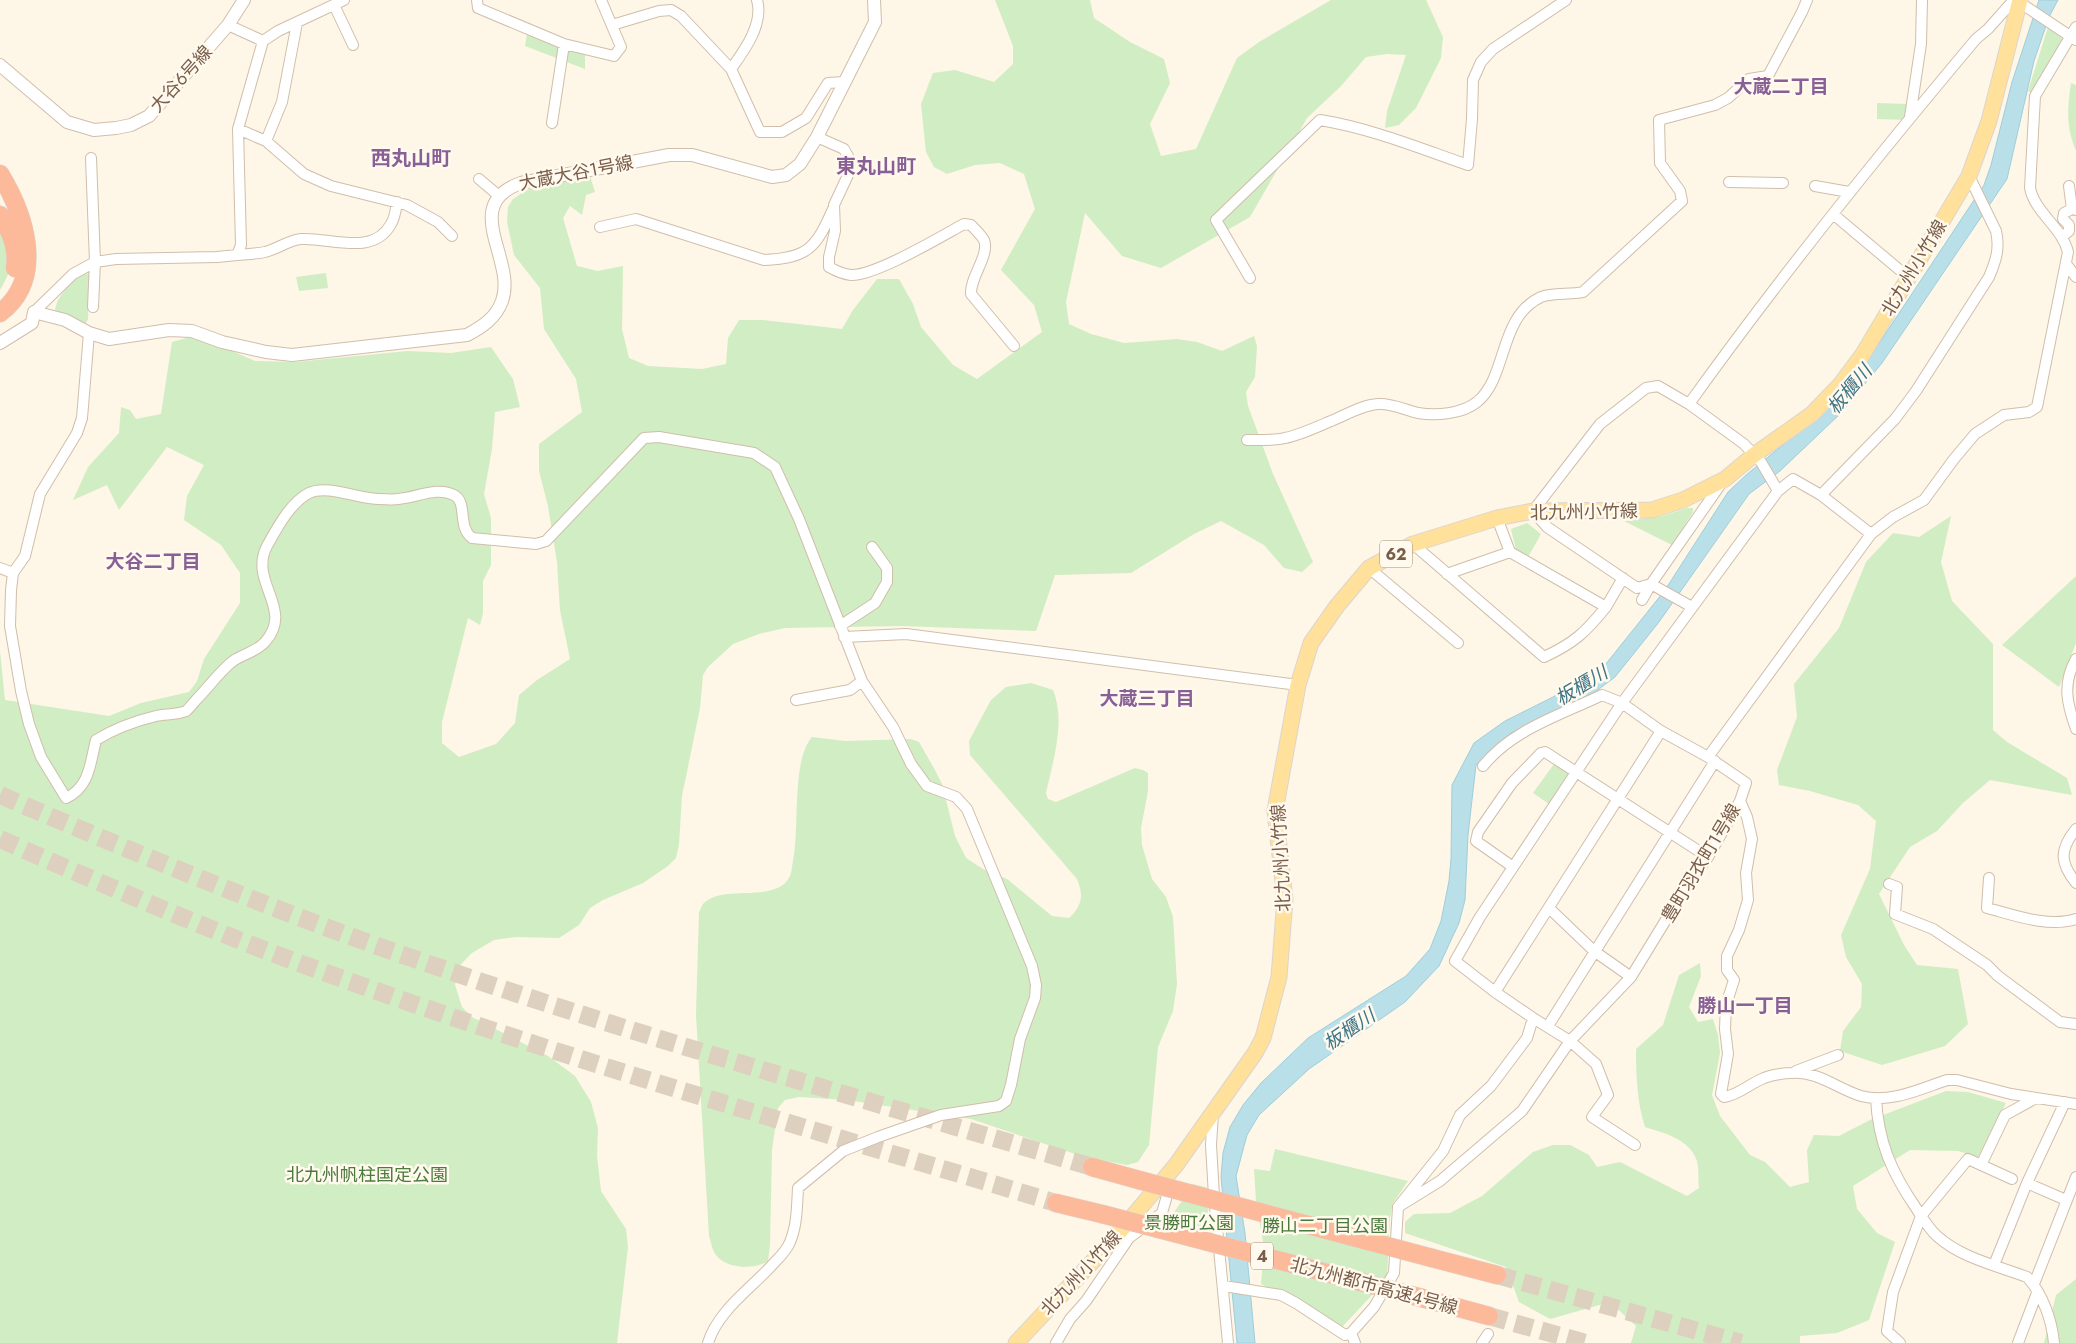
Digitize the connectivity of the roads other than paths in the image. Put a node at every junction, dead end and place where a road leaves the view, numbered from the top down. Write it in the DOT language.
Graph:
graph roads {
  1 [pos="244,0"];
  2 [pos="344,0"];
  3 [pos="477,0"];
  4 [pos="601,0"];
  5 [pos="757,0"];
  6 [pos="874,0"];
  7 [pos="1566,0"];
  8 [pos="1807,0"];
  9 [pos="1922,0"];
  10 [pos="2022,3"];
  11 [pos="334,5"];
  12 [pos="658,5"];
  13 [pos="298,22"];
  14 [pos="228,25"];
  15 [pos="612,25"];
  16 [pos="2074,34"];
  17 [pos="263,41"];
  18 [pos="564,44"];
  19 [pos="353,46"];
  20 [pos="0,65"];
  21 [pos="731,69"];
  22 [pos="844,82"];
  23 [pos="1910,118"];
  24 [pos="552,123"];
  25 [pos="238,129"];
  26 [pos="817,137"];
  27 [pos="266,141"];
  28 [pos="91,158"];
  29 [pos="0,174"];
  30 [pos="1969,176"];
  31 [pos="480,179"];
  32 [pos="1728,182"];
  33 [pos="1782,183"];
  34 [pos="1815,186"];
  35 [pos="2069,186"];
  36 [pos="1850,192"];
  37 [pos="498,195"];
  38 [pos="397,202"];
  39 [pos="834,205"];
  40 [pos="2074,209"];
  41 [pos="1833,214"];
  42 [pos="2,219"];
  43 [pos="600,227"];
  44 [pos="452,236"];
  45 [pos="2062,237"];
  46 [pos="237,255"];
  47 [pos="95,262"];
  48 [pos="2067,265"];
  49 [pos="1908,277"];
  50 [pos="2076,277"];
  51 [pos="1250,278"];
  52 [pos="0,302"];
  53 [pos="92,307"];
  54 [pos="34,312"];
  55 [pos="0,313"];
  56 [pos="89,333"];
  57 [pos="0,343"];
  58 [pos="1014,346"];
  59 [pos="1689,404"];
  60 [pos="1247,440"];
  61 [pos="1758,458"];
  62 [pos="1724,479"];
  63 [pos="1778,491"];
  64 [pos="1821,495"];
  65 [pos="1533,511"];
  66 [pos="1497,518"];
  67 [pos="1871,534"];
  68 [pos="1413,544"];
  69 [pos="872,548"];
  70 [pos="1510,552"];
  71 [pos="0,568"];
  72 [pos="1369,568"];
  73 [pos="13,573"];
  74 [pos="1448,574"];
  75 [pos="1623,578"];
  76 [pos="1654,586"];
  77 [pos="1642,600"];
  78 [pos="1606,607"];
  79 [pos="1692,607"];
  80 [pos="840,626"];
  81 [pos="844,637"];
  82 [pos="1458,643"];
  83 [pos="2076,658"];
  84 [pos="862,681"];
  85 [pos="1298,685"];
  86 [pos="796,700"];
  87 [pos="1622,703"];
  88 [pos="2076,730"];
  89 [pos="1661,731"];
  90 [pos="1711,759"];
  91 [pos="1483,766"];
  92 [pos="1576,772"];
  93 [pos="1616,799"];
  94 [pos="1740,800"];
  95 [pos="2076,829"];
  96 [pos="1669,832"];
  97 [pos="1708,857"];
  98 [pos="1513,867"];
  99 [pos="1989,878"];
  100 [pos="2076,883"];
  101 [pos="1889,884"];
  102 [pos="1548,908"];
  103 [pos="2076,919"];
  104 [pos="1594,951"];
  105 [pos="1631,977"];
  106 [pos="1495,992"];
  107 [pos="1533,1018"];
  108 [pos="2076,1024"];
  109 [pos="1548,1026"];
  110 [pos="1570,1041"];
  111 [pos="1838,1055"];
  112 [pos="1793,1072"];
  113 [pos="1876,1098"];
  114 [pos="2036,1098"];
  115 [pos="2065,1102"];
  116 [pos="2076,1104"];
  117 [pos="1213,1112"];
  118 [pos="1635,1145"];
  119 [pos="1176,1165"];
  120 [pos="1981,1165"];
  121 [pos="1092,1168"];
  122 [pos="2076,1177"];
  123 [pos="2012,1179"];
  124 [pos="2027,1184"];
  125 [pos="2066,1200"];
  126 [pos="1056,1203"];
  127 [pos="1398,1207"];
  128 [pos="1922,1216"];
  129 [pos="1994,1265"];
  130 [pos="1497,1275"];
  131 [pos="1226,1286"];
  132 [pos="2035,1288"];
  133 [pos="1489,1316"];
  134 [pos="1353,1338"];
  135 [pos="708,1343"];
  136 [pos="1016,1343"];
  137 [pos="1056,1343"];
  138 [pos="1228,1343"];
  139 [pos="1900,1343"];
  140 [pos="2018,1343"];
  141 [pos="2054,1343"];
  1 -- 14 [label="street, 大谷6号線"];
  2 -- 11 [label="street"];
  3 -- 18 [label="street"];
  4 -- 15 [label="street"];
  5 -- 21 [label="street"];
  6 -- 22 [label="street, 大蔵大谷1号線"];
  7 -- 51 [label="street"];
  8 -- 60 [label="street"];
  9 -- 23 [label="street"];
  10 -- 16 [label="street"];
  10 -- 23 [label="street"];
  10 -- 30 [label="main road, 北九州小竹線 / 62"];
  11 -- 13 [label="street"];
  11 -- 19 [label="street"];
  12 -- 15 [label="street"];
  12 -- 21 [label="street"];
  13 -- 17 [label="street"];
  13 -- 27 [label="street"];
  14 -- 17 [label="street"];
  14 -- 20 [label="street, 大谷6号線"];
  15 -- 18 [label="street"];
  16 -- 45 [label="street"];
  17 -- 25 [label="street"];
  18 -- 24 [label="street"];
  21 -- 22 [label="street"];
  22 -- 26 [label="street, 大蔵大谷1号線"];
  23 -- 36 [label="street"];
  25 -- 27 [label="street"];
  25 -- 46 [label="street"];
  26 -- 37 [label="street, 大蔵大谷1号線"];
  26 -- 39 [label="street"];
  27 -- 38 [label="street"];
  28 -- 47 [label="street"];
  29 -- 55 [label="highway"];
  30 -- 49 [label="main road, 北九州小竹線 / 62"];
  30 -- 64 [label="street"];
  31 -- 37 [label="street"];
  32 -- 33 [label="street"];
  34 -- 36 [label="street"];
  35 -- 40 [label="street"];
  36 -- 41 [label="street"];
  37 -- 56 [label="street, 大蔵大谷1号線"];
  38 -- 44 [label="street"];
  38 -- 46 [label="street"];
  39 -- 43 [label="street"];
  39 -- 58 [label="street"];
  40 -- 45 [label="street"];
  41 -- 49 [label="street"];
  41 -- 59 [label="street"];
  42 -- 52 [label="highway"];
  45 -- 48 [label="street"];
  46 -- 47 [label="street"];
  47 -- 53 [label="street"];
  47 -- 54 [label="street"];
  48 -- 50 [label="street"];
  48 -- 67 [label="street"];
  49 -- 61 [label="main road, 北九州小竹線 / 62"];
  54 -- 56 [label="street, 大蔵大谷1号線"];
  54 -- 57 [label="street"];
  56 -- 73 [label="street"];
  59 -- 61 [label="street"];
  59 -- 65 [label="street"];
  61 -- 62 [label="main road, 北九州小竹線 / 62"];
  61 -- 63 [label="street"];
  62 -- 65 [label="main road, 北九州小竹線 / 62"];
  62 -- 76 [label="street"];
  63 -- 64 [label="street"];
  63 -- 79 [label="street"];
  64 -- 67 [label="street"];
  65 -- 66 [label="main road, 北九州小竹線 / 62"];
  65 -- 75 [label="street"];
  66 -- 68 [label="main road, 北九州小竹線 / 62"];
  66 -- 70 [label="street"];
  67 -- 90 [label="street"];
  68 -- 72 [label="main road, 北九州小竹線 / 62"];
  68 -- 74 [label="street"];
  69 -- 80 [label="street"];
  70 -- 74 [label="street"];
  70 -- 78 [label="street"];
  71 -- 73 [label="street"];
  72 -- 82 [label="street"];
  72 -- 85 [label="main road, 北九州小竹線 / 62"];
  73 -- 80 [label="street"];
  74 -- 78 [label="street"];
  75 -- 76 [label="street"];
  75 -- 78 [label="street"];
  76 -- 77 [label="street"];
  76 -- 79 [label="street"];
  79 -- 87 [label="street"];
  80 -- 81 [label="street"];
  81 -- 84 [label="street"];
  81 -- 85 [label="street"];
  83 -- 88 [label="street"];
  84 -- 86 [label="street"];
  84 -- 135 [label="street"];
  85 -- 117 [label="main road, 北九州小竹線 / 62"];
  87 -- 89 [label="street"];
  87 -- 91 [label="street"];
  87 -- 92 [label="street"];
  89 -- 90 [label="street"];
  89 -- 93 [label="street"];
  90 -- 94 [label="street, 豊町羽衣町1号線"];
  90 -- 96 [label="street"];
  92 -- 93 [label="street"];
  92 -- 98 [label="street"];
  92 -- 98 [label="street"];
  93 -- 96 [label="street"];
  93 -- 102 [label="street"];
  94 -- 97 [label="street, 豊町羽衣町1号線"];
  94 -- 112 [label="street"];
  95 -- 100 [label="street"];
  96 -- 97 [label="street"];
  96 -- 104 [label="street"];
  97 -- 105 [label="street, 豊町羽衣町1号線"];
  98 -- 106 [label="street"];
  99 -- 103 [label="street"];
  101 -- 108 [label="street"];
  102 -- 104 [label="street"];
  102 -- 106 [label="street"];
  104 -- 105 [label="street"];
  104 -- 109 [label="street"];
  105 -- 110 [label="street, 豊町羽衣町1号線"];
  106 -- 107 [label="street"];
  107 -- 109 [label="street"];
  107 -- 127 [label="street"];
  109 -- 110 [label="street"];
  110 -- 118 [label="street"];
  110 -- 127 [label="street, 豊町羽衣町1号線"];
  111 -- 112 [label="street"];
  112 -- 113 [label="street"];
  113 -- 114 [label="street"];
  113 -- 128 [label="street"];
  114 -- 115 [label="street"];
  114 -- 120 [label="street"];
  115 -- 116 [label="street"];
  115 -- 124 [label="street"];
  117 -- 119 [label="main road, 北九州小竹線 / 62"];
  117 -- 131 [label="street"];
  119 -- 136 [label="main road, 北九州小竹線 / 62"];
  119 -- 137 [label="street"];
  120 -- 123 [label="street"];
  120 -- 128 [label="street"];
  121 -- 130 [label="highway, bridge"];
  122 -- 125 [label="street"];
  124 -- 125 [label="street"];
  124 -- 129 [label="street"];
  125 -- 132 [label="street"];
  126 -- 133 [label="highway, 北九州都市高速４号線 / 4, bridge"];
  127 -- 134 [label="street"];
  128 -- 129 [label="street"];
  128 -- 139 [label="street"];
  129 -- 132 [label="street"];
  131 -- 134 [label="street"];
  131 -- 138 [label="street"];
  132 -- 140 [label="street"];
  132 -- 141 [label="street"];
}
